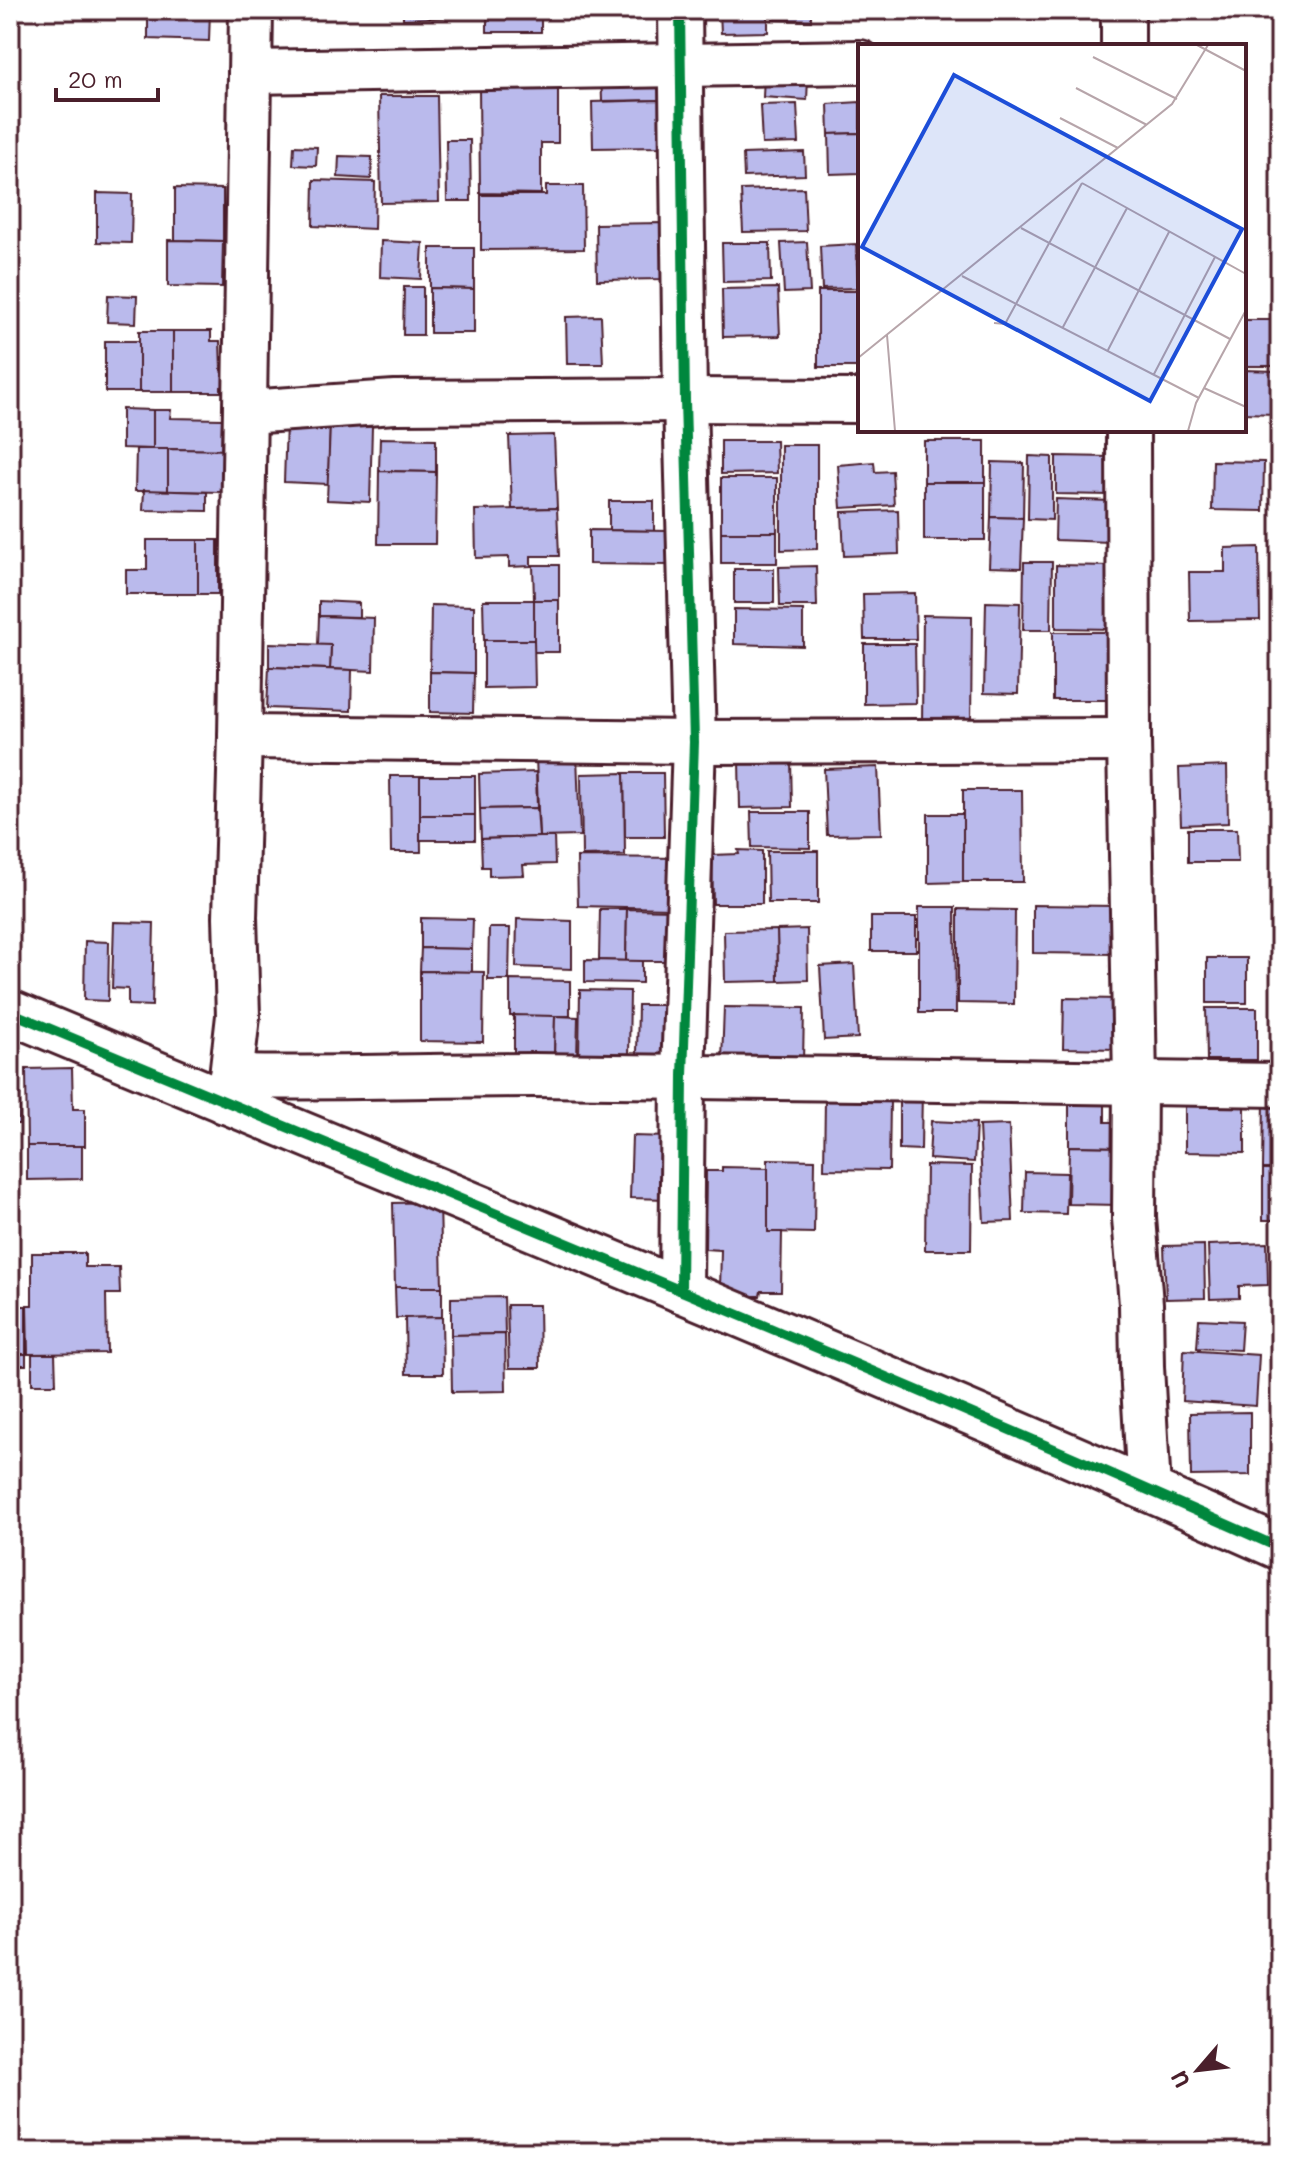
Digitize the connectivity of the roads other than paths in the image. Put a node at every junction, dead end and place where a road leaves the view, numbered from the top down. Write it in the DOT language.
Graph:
graph roads {
  1 [pos="251,10"];
  2 [pos="680,10"];
  3 [pos="1123,10"];
  4 [pos="1123,44"];
  5 [pos="858,62"];
  6 [pos="680,65"];
  7 [pos="250,72"];
  8 [pos="685,400"];
  9 [pos="858,401"];
  10 [pos="246,412"];
  11 [pos="1128,432"];
  12 [pos="240,737"];
  13 [pos="1129,740"];
  14 [pos="694,742"];
  15 [pos="10,1012"];
  16 [pos="683,1076"];
  17 [pos="1135,1083"];
  18 [pos="1280,1085"];
  19 [pos="228,1090"];
  20 [pos="681,1291"];
  21 [pos="1149,1490"];
  22 [pos="1280,1548"];
  1 -- 7 [label="street"];
  2 -- 6 [label="street"];
  3 -- 4 [label="street"];
  5 -- 6 [label="street"];
  6 -- 7 [label="street"];
  6 -- 8 [label="street"];
  7 -- 10 [label="street"];
  8 -- 9 [label="street"];
  8 -- 10 [label="street"];
  8 -- 14 [label="street"];
  10 -- 12 [label="street"];
  11 -- 13 [label="street"];
  12 -- 14 [label="street"];
  12 -- 19 [label="street"];
  13 -- 14 [label="street"];
  13 -- 17 [label="street"];
  14 -- 16 [label="street"];
  15 -- 19 [label="street"];
  16 -- 17 [label="street"];
  16 -- 19 [label="street"];
  16 -- 20 [label="street"];
  17 -- 18 [label="street"];
  17 -- 21 [label="street"];
  19 -- 20 [label="street"];
  20 -- 21 [label="street"];
  21 -- 22 [label="street"];
}
